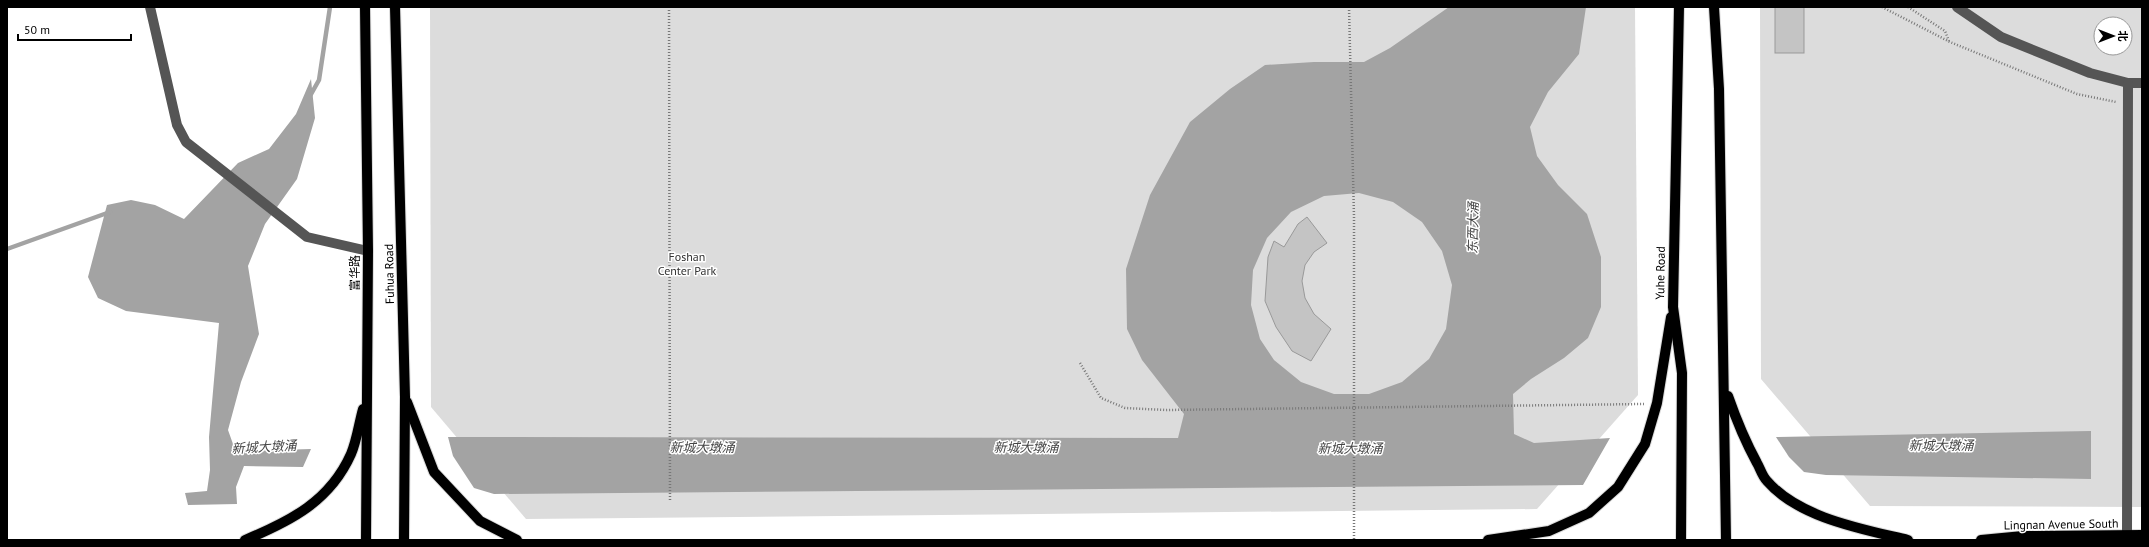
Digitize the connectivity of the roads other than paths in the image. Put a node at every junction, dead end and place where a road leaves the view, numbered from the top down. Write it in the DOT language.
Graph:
graph roads {
  1 [pos="150,7"];
  2 [pos="365,7"];
  3 [pos="395,7"];
  4 [pos="1679,7"];
  5 [pos="1714,7"];
  6 [pos="1957,7"];
  7 [pos="2128,83"];
  8 [pos="2142,84"];
  9 [pos="368,251"];
  10 [pos="1673,307"];
  11 [pos="1725,388"];
  12 [pos="367,394"];
  13 [pos="405,397"];
  14 [pos="2127,535"];
  15 [pos="2142,535"];
  16 [pos="245,540"];
  17 [pos="366,540"];
  18 [pos="404,540"];
  19 [pos="516,540"];
  20 [pos="1488,540"];
  21 [pos="1681,540"];
  22 [pos="1726,540"];
  23 [pos="1908,540"];
  24 [pos="1981,540"];
  1 -- 9 [label="street"];
  2 -- 9 [label="main road, 富华路"];
  3 -- 13 [label="main road, Fuhua Road"];
  4 -- 10 [label="main road, Yuhe Road"];
  5 -- 11 [label="main road"];
  6 -- 7 [label="street"];
  7 -- 8 [label="street"];
  7 -- 14 [label="street"];
  9 -- 12 [label="main road, 富华路"];
  10 -- 20 [label="main road"];
  10 -- 21 [label="main road, Yuhe Road"];
  11 -- 22 [label="main road"];
  11 -- 23 [label="main road"];
  12 -- 16 [label="main road"];
  12 -- 17 [label="main road, 富华路"];
  13 -- 18 [label="main road, Fuhua Road"];
  13 -- 19 [label="main road"];
  14 -- 15 [label="main road, Lingnan Avenue South"];
  14 -- 24 [label="main road, Lingnan Avenue South"];
}
